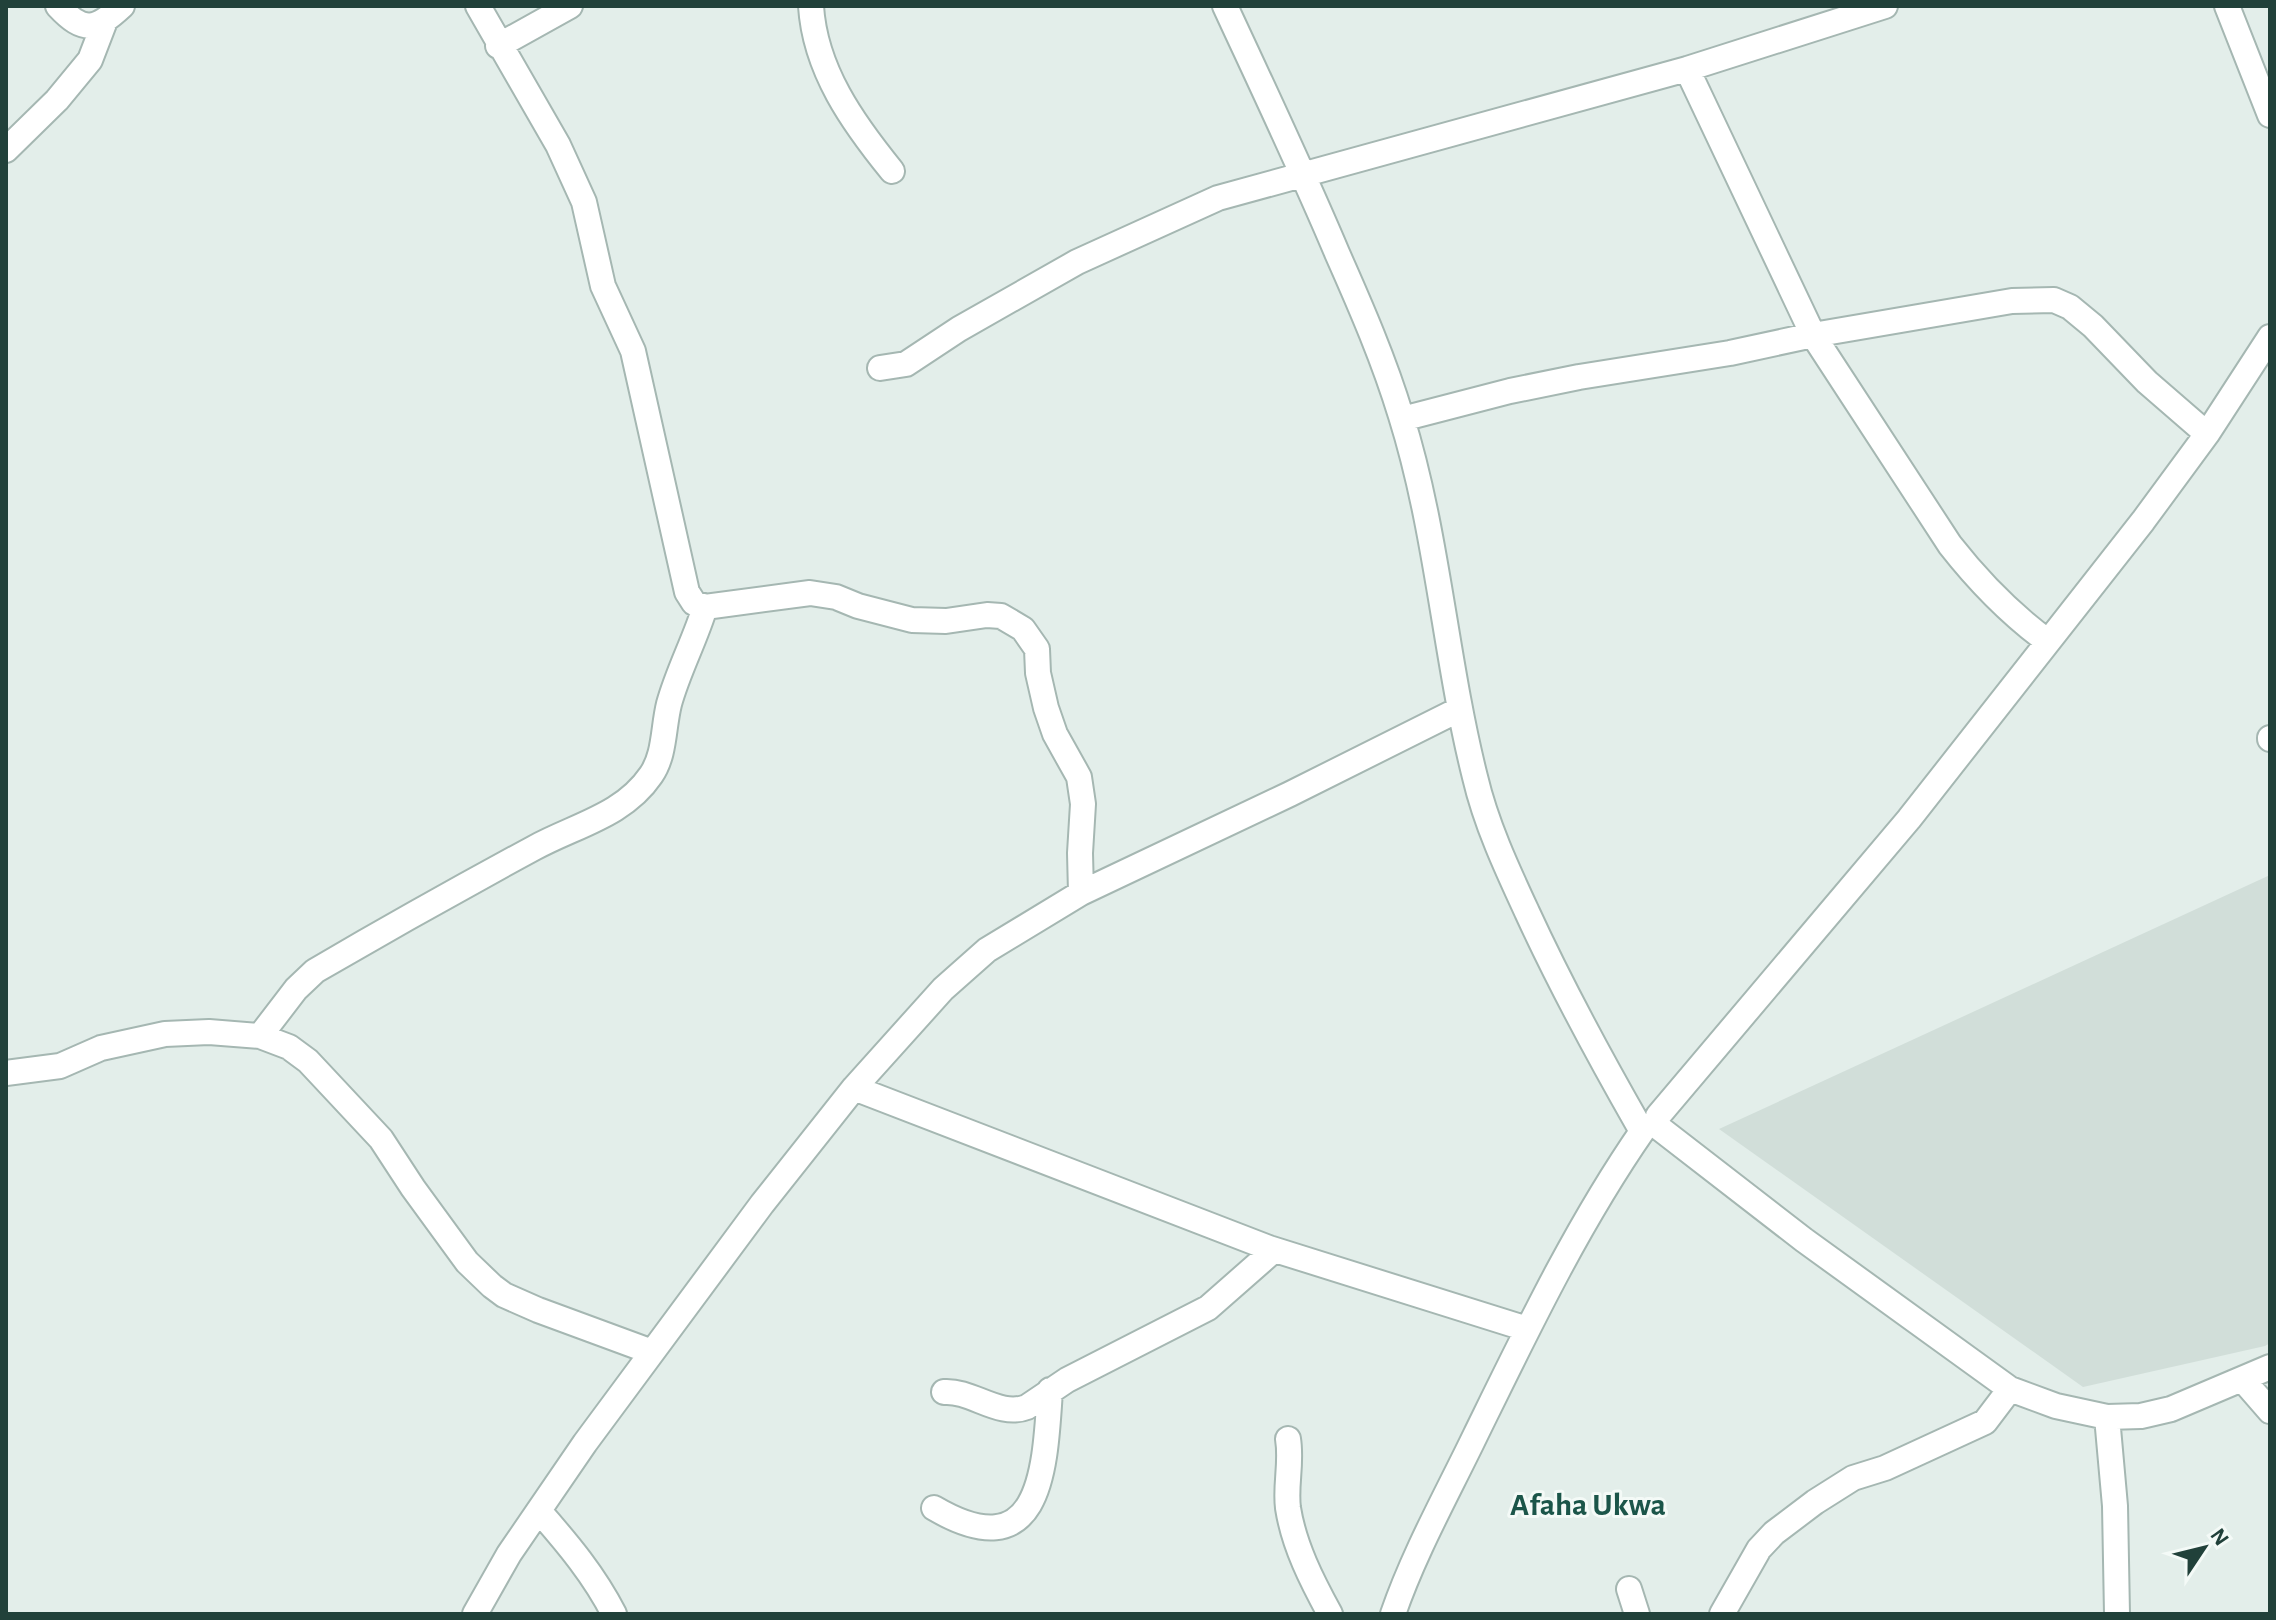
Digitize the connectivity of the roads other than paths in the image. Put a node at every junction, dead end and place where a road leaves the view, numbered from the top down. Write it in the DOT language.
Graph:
graph roads {
  1 [pos="58,6"];
  2 [pos="478,6"];
  3 [pos="570,6"];
  4 [pos="811,6"];
  5 [pos="1225,6"];
  6 [pos="1885,6"];
  7 [pos="2227,6"];
  8 [pos="114,14"];
  9 [pos="498,46"];
  10 [pos="1687,69"];
  11 [pos="2270,115"];
  12 [pos="6,150"];
  13 [pos="892,171"];
  14 [pos="1303,175"];
  15 [pos="1813,335"];
  16 [pos="2270,337"];
  17 [pos="880,368"];
  18 [pos="1402,419"];
  19 [pos="2207,434"];
  20 [pos="705,607"];
  21 [pos="2047,641"];
  22 [pos="1460,709"];
  23 [pos="1081,893"];
  24 [pos="260,1036"];
  25 [pos="6,1073"];
  26 [pos="854,1088"];
  27 [pos="1649,1122"];
  28 [pos="1274,1250"];
  29 [pos="1527,1329"];
  30 [pos="652,1352"];
  31 [pos="2270,1367"];
  32 [pos="2243,1380"];
  33 [pos="2010,1389"];
  34 [pos="1050,1390"];
  35 [pos="944,1392"];
  36 [pos="2270,1411"];
  37 [pos="2107,1417"];
  38 [pos="1288,1439"];
  39 [pos="934,1508"];
  40 [pos="539,1511"];
  41 [pos="1629,1589"];
  42 [pos="475,1614"];
  43 [pos="614,1614"];
  44 [pos="1330,1614"];
  45 [pos="1393,1614"];
  46 [pos="1637,1614"];
  47 [pos="1722,1614"];
  48 [pos="2117,1614"];
  1 -- 8 [label="street"];
  2 -- 9 [label="street"];
  3 -- 9 [label="street"];
  4 -- 13 [label="street"];
  5 -- 14 [label="street"];
  6 -- 10 [label="street"];
  7 -- 11 [label="street"];
  8 -- 12 [label="street"];
  9 -- 20 [label="street"];
  10 -- 14 [label="street"];
  10 -- 15 [label="street"];
  14 -- 17 [label="street"];
  14 -- 18 [label="street"];
  15 -- 18 [label="street"];
  15 -- 19 [label="street"];
  15 -- 21 [label="street"];
  16 -- 19 [label="street"];
  18 -- 22 [label="street"];
  19 -- 21 [label="street"];
  20 -- 23 [label="street"];
  20 -- 24 [label="street"];
  21 -- 27 [label="street"];
  22 -- 23 [label="street"];
  22 -- 27 [label="street"];
  23 -- 26 [label="street"];
  24 -- 25 [label="street"];
  24 -- 30 [label="street"];
  26 -- 28 [label="street"];
  26 -- 30 [label="street"];
  27 -- 29 [label="street"];
  27 -- 33 [label="street"];
  28 -- 29 [label="street"];
  28 -- 34 [label="street"];
  29 -- 45 [label="street"];
  30 -- 40 [label="street"];
  31 -- 32 [label="street"];
  32 -- 36 [label="street"];
  32 -- 37 [label="street"];
  33 -- 37 [label="street"];
  33 -- 47 [label="street"];
  34 -- 35 [label="street"];
  34 -- 39 [label="street"];
  37 -- 48 [label="street"];
  38 -- 44 [label="street"];
  40 -- 42 [label="street"];
  40 -- 43 [label="street"];
  41 -- 46 [label="street"];
}
